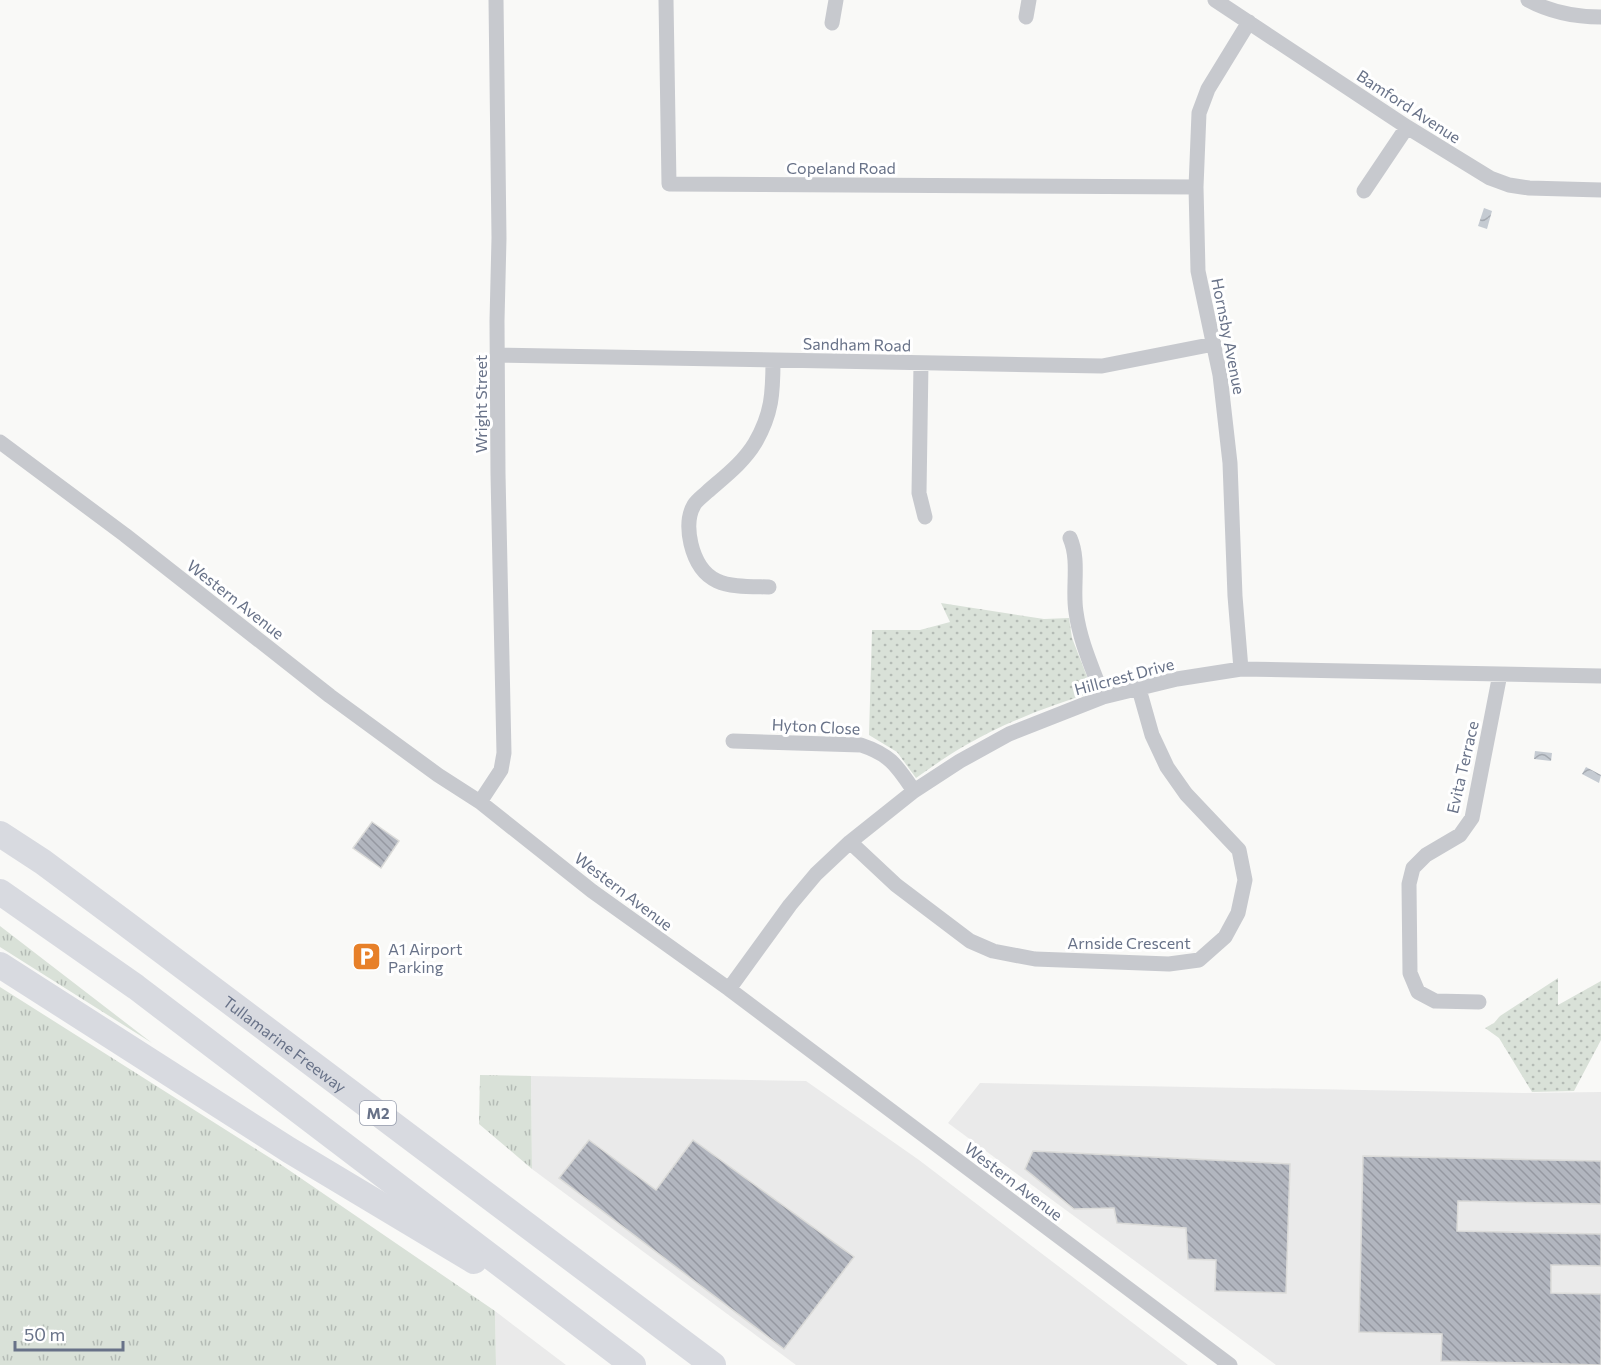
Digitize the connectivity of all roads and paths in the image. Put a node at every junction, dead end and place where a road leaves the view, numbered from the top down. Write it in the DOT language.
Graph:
graph roads {
  1 [pos="496,0"];
  2 [pos="666,0"];
  3 [pos="836,0"];
  4 [pos="1029,0"];
  5 [pos="1215,0"];
  6 [pos="1528,0"];
  7 [pos="1026,17"];
  8 [pos="1601,17"];
  9 [pos="1249,22"];
  10 [pos="832,23"];
  11 [pos="1407,127"];
  12 [pos="1196,187"];
  13 [pos="1601,190"];
  14 [pos="1364,191"];
  15 [pos="1214,344"];
  16 [pos="498,355"];
  17 [pos="773,360"];
  18 [pos="921,363"];
  19 [pos="0,442"];
  20 [pos="925,517"];
  21 [pos="1070,538"];
  22 [pos="769,587"];
  23 [pos="1241,669"];
  24 [pos="1500,674"];
  25 [pos="1601,676"];
  26 [pos="1139,689"];
  27 [pos="1103,697"];
  28 [pos="733,741"];
  29 [pos="914,791"];
  30 [pos="480,802"];
  31 [pos="0,834"];
  32 [pos="850,842"];
  33 [pos="0,892"];
  34 [pos="0,965"];
  35 [pos="729,989"];
  36 [pos="1479,1002"];
  37 [pos="582,1326"];
  38 [pos="633,1365"];
  39 [pos="713,1365"];
  40 [pos="1230,1365"];
  1 -- 16 [label="street, Wright Street"];
  2 -- 12 [label="street, Copeland Road"];
  3 -- 10 [label="street"];
  4 -- 7 [label="street"];
  5 -- 9 [label="street, Bamford Avenue"];
  6 -- 8 [label="street"];
  9 -- 11 [label="street, Bamford Avenue"];
  9 -- 12 [label="street, Hornsby Avenue"];
  11 -- 13 [label="street, Bamford Avenue"];
  11 -- 14 [label="street"];
  12 -- 15 [label="street, Hornsby Avenue"];
  15 -- 18 [label="street, Sandham Road"];
  15 -- 23 [label="street, Hornsby Avenue"];
  16 -- 17 [label="street, Sandham Road"];
  16 -- 30 [label="street, Wright Street"];
  17 -- 18 [label="street, Sandham Road"];
  17 -- 22 [label="street"];
  18 -- 20 [label="street"];
  19 -- 30 [label="street, Western Avenue"];
  21 -- 27 [label="street"];
  23 -- 24 [label="street, Hillcrest Drive"];
  23 -- 26 [label="street, Hillcrest Drive"];
  24 -- 25 [label="street, Hillcrest Drive"];
  24 -- 36 [label="street, Evita Terrace"];
  26 -- 27 [label="street, Hillcrest Drive"];
  26 -- 32 [label="street, Arnside Crescent"];
  27 -- 29 [label="street, Hillcrest Drive"];
  28 -- 29 [label="street, Hyton Close"];
  29 -- 32 [label="street, Hillcrest Drive"];
  30 -- 35 [label="street, Western Avenue"];
  31 -- 39 [label="highway, Tullamarine Freeway / M2"];
  32 -- 35 [label="street, Hillcrest Drive"];
  33 -- 37 [label="highway"];
  34 -- 37 [label="highway"];
  35 -- 40 [label="street, Western Avenue"];
  37 -- 38 [label="highway"];
}
